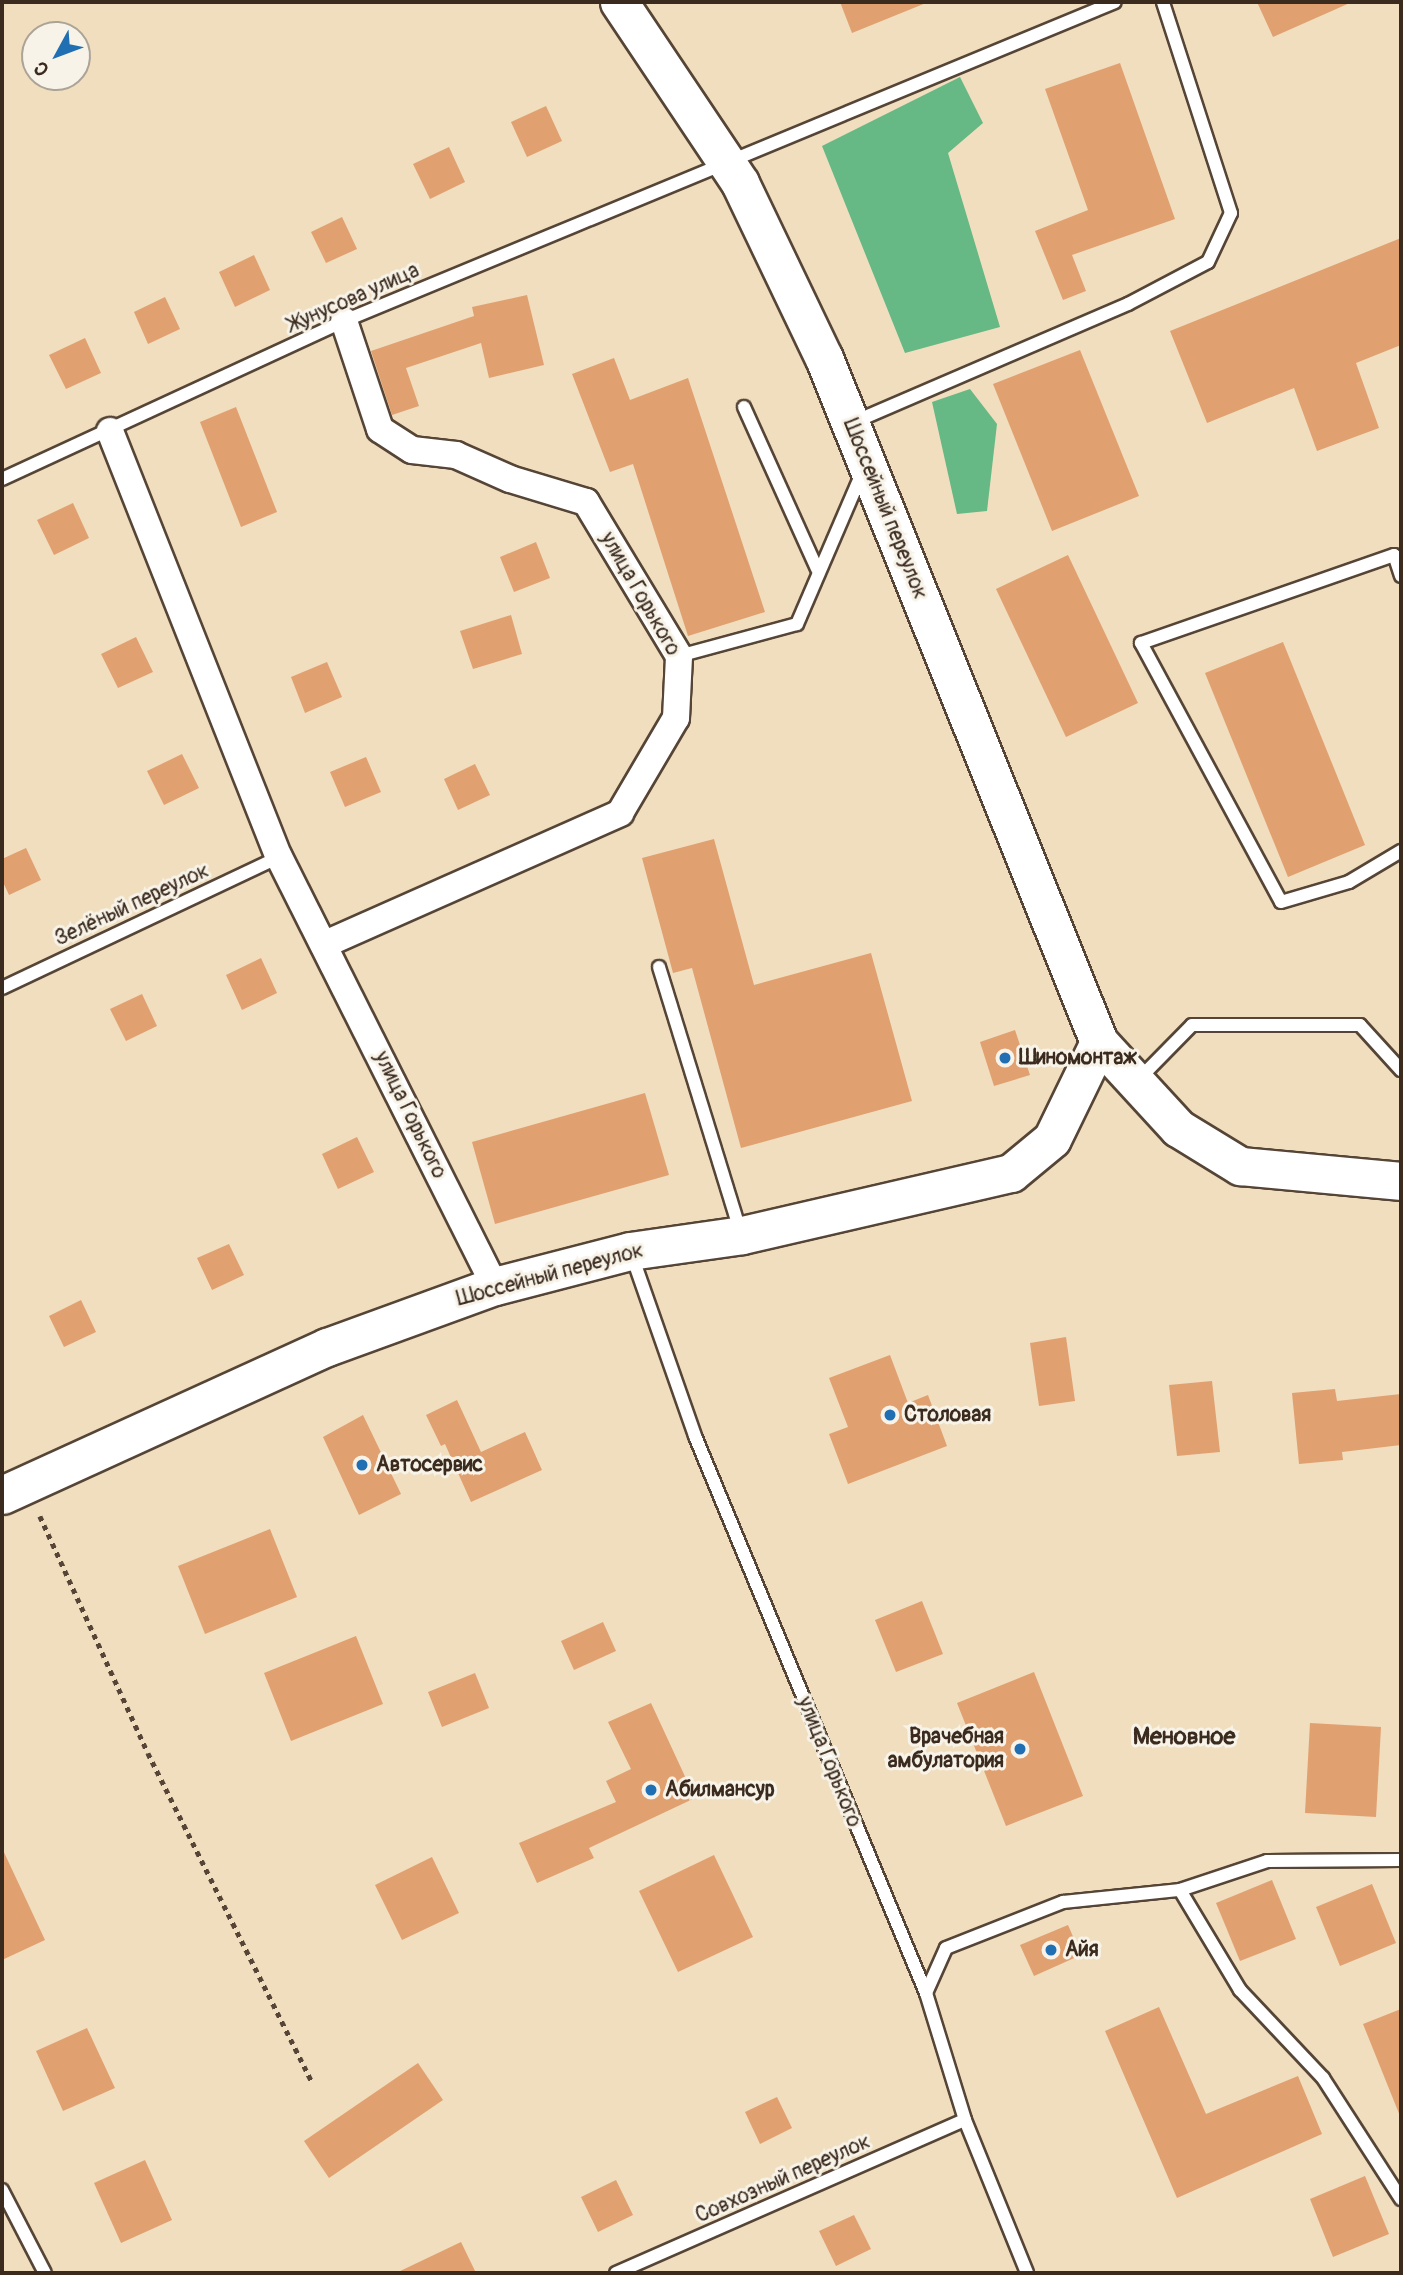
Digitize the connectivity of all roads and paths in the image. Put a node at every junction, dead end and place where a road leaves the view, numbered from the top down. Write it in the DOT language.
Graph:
graph roads {
  1 [pos="619,2"];
  2 [pos="1115,2"];
  3 [pos="1163,2"];
  4 [pos="725,161"];
  5 [pos="344,321"];
  6 [pos="744,407"];
  7 [pos="851,424"];
  8 [pos="110,431"];
  9 [pos="866,463"];
  10 [pos="2,479"];
  11 [pos="817,569"];
  12 [pos="1401,576"];
  13 [pos="679,656"];
  14 [pos="1401,851"];
  15 [pos="279,858"];
  16 [pos="325,944"];
  17 [pos="659,967"];
  18 [pos="2,988"];
  19 [pos="1099,1042"];
  20 [pos="1401,1070"];
  21 [pos="1134,1084"];
  22 [pos="1401,1181"];
  23 [pos="742,1235"];
  24 [pos="630,1251"];
  25 [pos="495,1286"];
  26 [pos="14,1490"];
  27 [pos="1401,1860"];
  28 [pos="1180,1890"];
  29 [pos="926,1993"];
  30 [pos="312,2082"];
  31 [pos="965,2120"];
  32 [pos="2,2190"];
  33 [pos="1401,2199"];
  34 [pos="44,2273"];
  35 [pos="616,2273"];
  36 [pos="1027,2273"];
  1 -- 4 [label="main road, Шоссейный переулок"];
  2 -- 4 [label="lane, Жунусова улица"];
  3 -- 7 [label="lane"];
  4 -- 5 [label="lane, Жунусова улица"];
  4 -- 7 [label="main road, Шоссейный переулок"];
  5 -- 8 [label="lane, Жунусова улица"];
  5 -- 13 [label="street, улица Горького"];
  6 -- 11 [label="lane"];
  7 -- 9 [label="main road, Шоссейный переулок"];
  8 -- 10 [label="lane, Жунусова улица"];
  8 -- 15 [label="street, улица Горького"];
  9 -- 11 [label="lane"];
  9 -- 19 [label="main road, Шоссейный переулок"];
  11 -- 13 [label="lane"];
  12 -- 14 [label="lane"];
  13 -- 16 [label="street, улица Горького"];
  15 -- 16 [label="street, улица Горького"];
  15 -- 18 [label="lane, Зелёный переулок"];
  16 -- 25 [label="street, улица Горького"];
  17 -- 23 [label="lane"];
  19 -- 21 [label="main road, Шоссейный переулок"];
  19 -- 23 [label="main road, Шоссейный переулок"];
  20 -- 21 [label="lane"];
  21 -- 22 [label="main road, Шоссейный переулок"];
  23 -- 24 [label="main road, Шоссейный переулок"];
  24 -- 25 [label="main road, Шоссейный переулок"];
  24 -- 29 [label="lane, улица Горького"];
  25 -- 26 [label="main road, Шоссейный переулок"];
  26 -- 30 [label="path"];
  27 -- 28 [label="lane"];
  28 -- 29 [label="lane"];
  28 -- 33 [label="lane"];
  29 -- 31 [label="lane, улица Горького"];
  31 -- 35 [label="lane, Совхозный переулок"];
  31 -- 36 [label="lane, улица Горького"];
  32 -- 34 [label="lane"];
}
